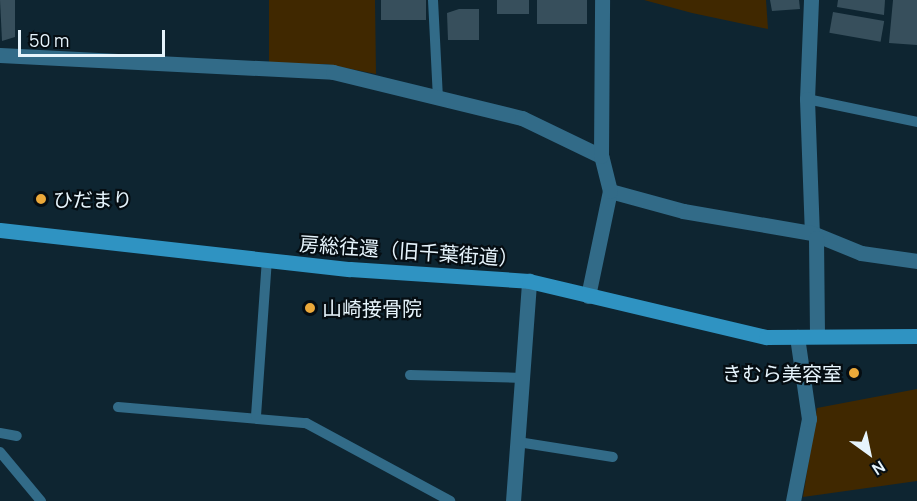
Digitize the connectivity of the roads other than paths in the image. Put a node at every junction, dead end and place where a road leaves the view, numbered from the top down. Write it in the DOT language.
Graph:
graph roads {
  1 [pos="433,0"];
  2 [pos="602,0"];
  3 [pos="811,0"];
  4 [pos="0,55"];
  5 [pos="438,98"];
  6 [pos="807,99"];
  7 [pos="917,122"];
  8 [pos="601,156"];
  9 [pos="610,191"];
  10 [pos="0,230"];
  11 [pos="814,236"];
  12 [pos="267,260"];
  13 [pos="917,261"];
  14 [pos="529,281"];
  15 [pos="588,296"];
  16 [pos="817,335"];
  17 [pos="917,336"];
  18 [pos="797,337"];
  19 [pos="410,375"];
  20 [pos="524,378"];
  21 [pos="118,407"];
  22 [pos="256,416"];
  23 [pos="0,433"];
  24 [pos="17,436"];
  25 [pos="518,442"];
  26 [pos="0,452"];
  27 [pos="613,457"];
  28 [pos="40,501"];
  29 [pos="450,501"];
  30 [pos="513,501"];
  31 [pos="793,501"];
  1 -- 5 [label="lane"];
  2 -- 8 [label="street"];
  3 -- 6 [label="street"];
  4 -- 5 [label="street"];
  5 -- 8 [label="street"];
  6 -- 7 [label="lane"];
  6 -- 11 [label="street"];
  8 -- 9 [label="street"];
  9 -- 11 [label="street"];
  9 -- 15 [label="street"];
  10 -- 12 [label="street, 房総往還（旧千葉街道）"];
  11 -- 13 [label="street"];
  11 -- 16 [label="street"];
  12 -- 14 [label="street, 房総往還（旧千葉街道）"];
  12 -- 22 [label="lane"];
  14 -- 15 [label="street, 房総往還（旧千葉街道）"];
  14 -- 20 [label="street"];
  15 -- 18 [label="street, 房総往還（旧千葉街道）"];
  16 -- 17 [label="street, 房総往還（旧千葉街道）"];
  16 -- 18 [label="street, 房総往還（旧千葉街道）"];
  18 -- 31 [label="street"];
  19 -- 20 [label="lane"];
  20 -- 25 [label="street"];
  21 -- 22 [label="lane"];
  22 -- 29 [label="lane"];
  23 -- 24 [label="lane"];
  25 -- 27 [label="lane"];
  25 -- 30 [label="street"];
  26 -- 28 [label="lane"];
}
